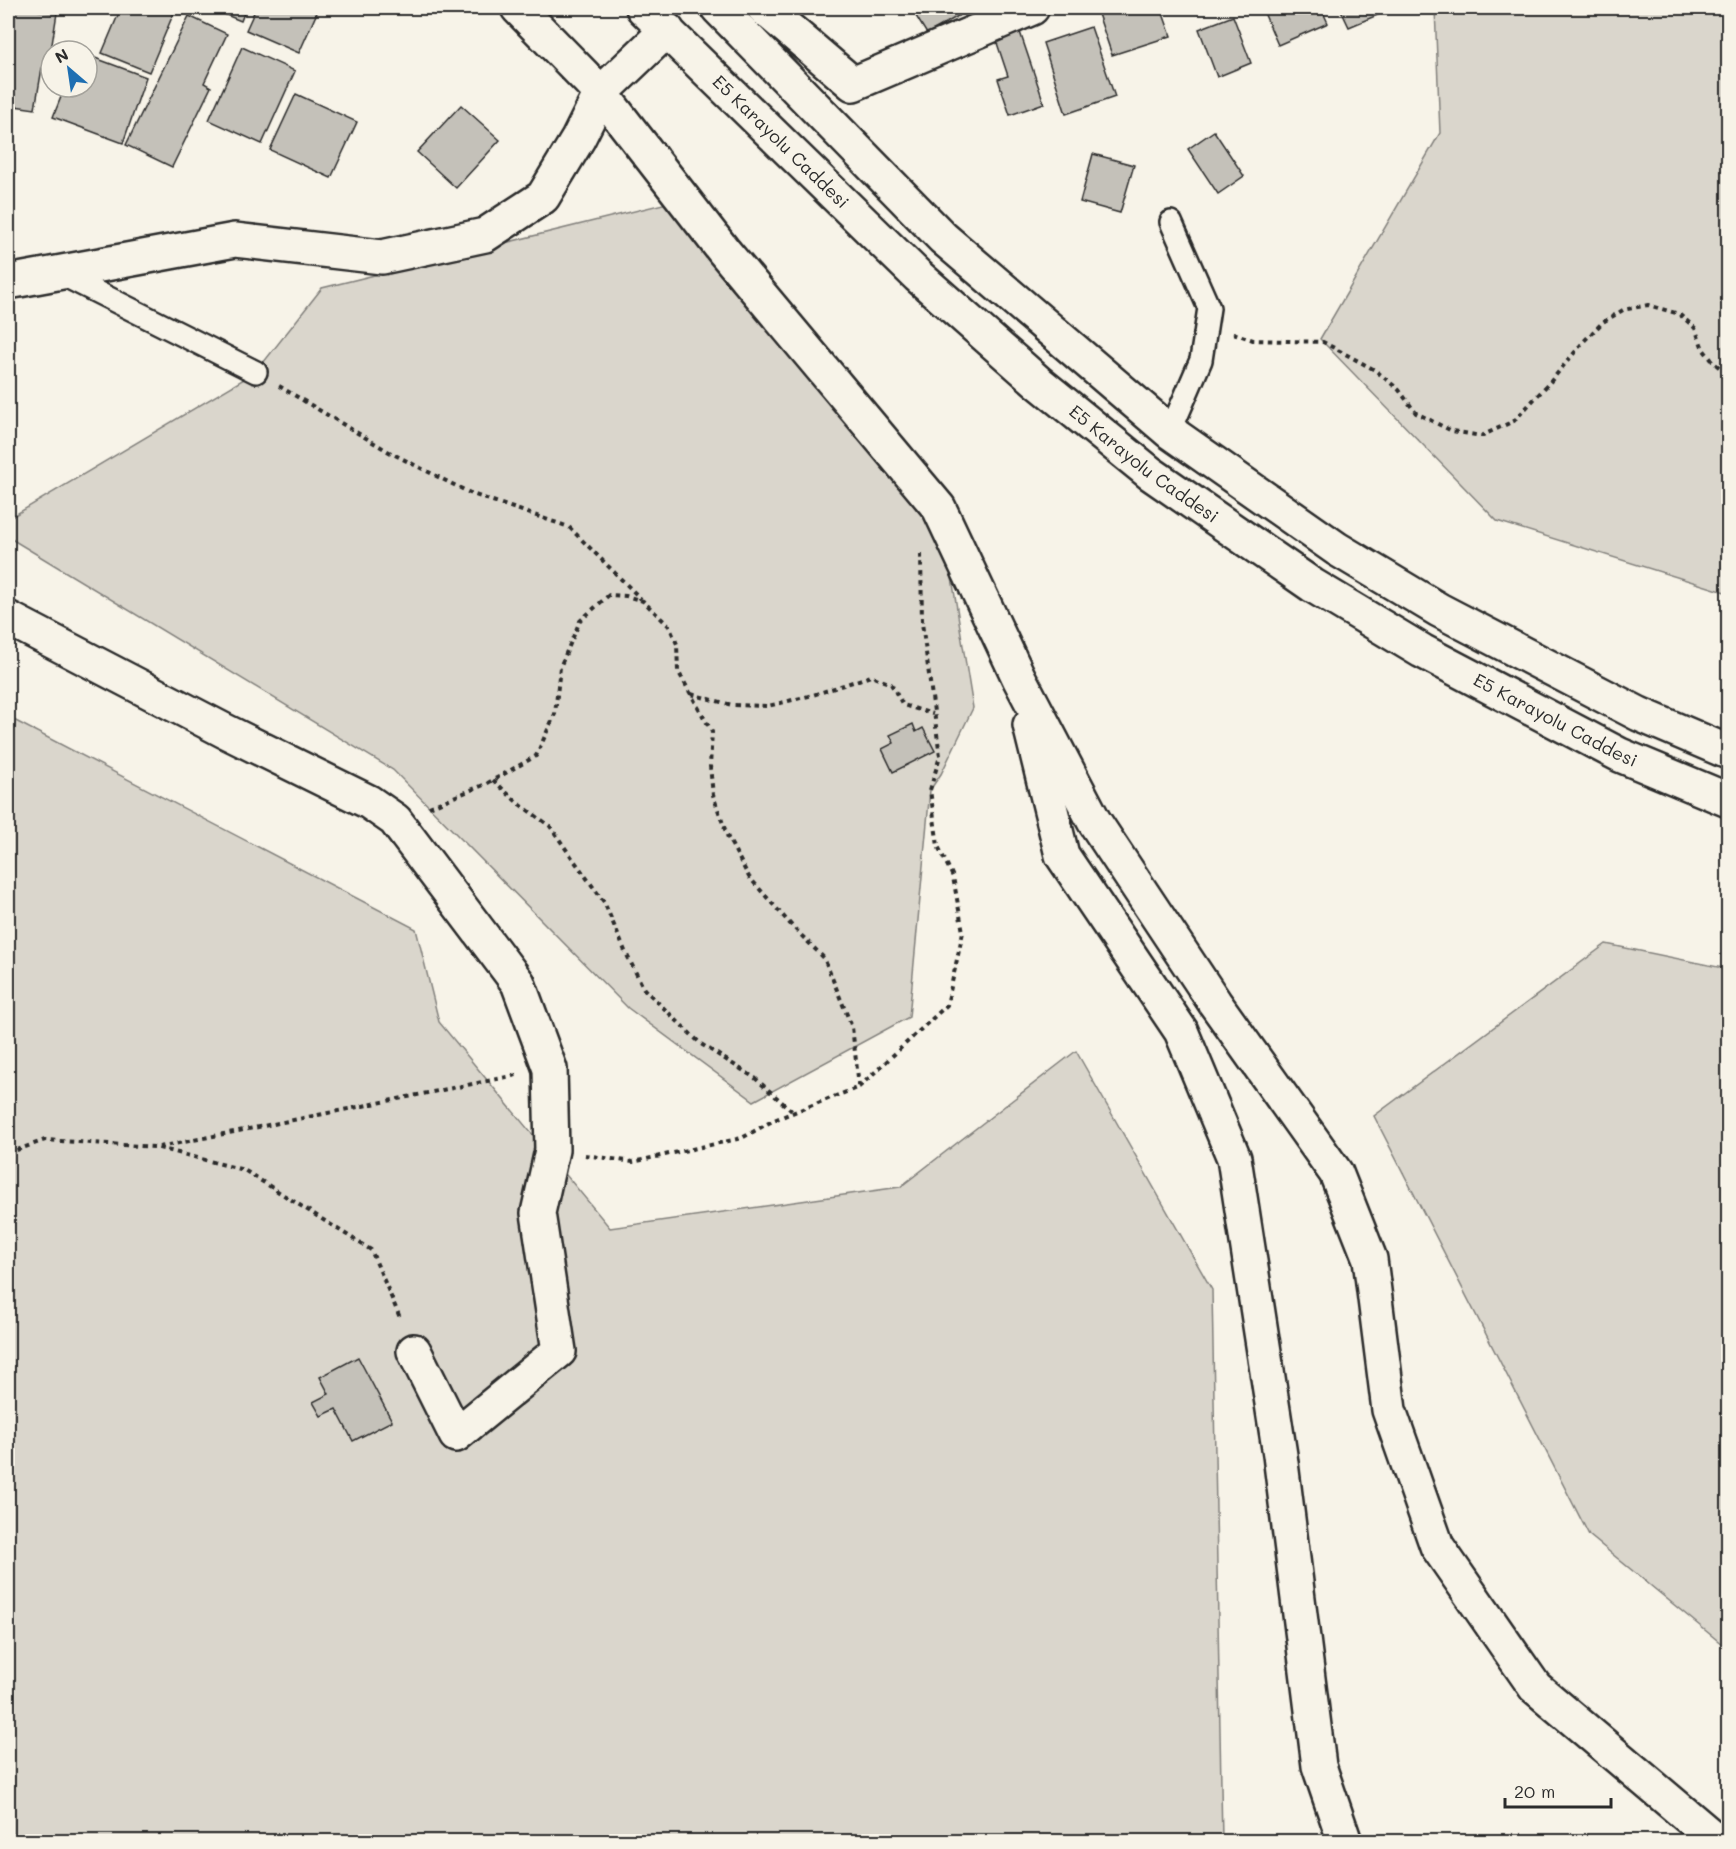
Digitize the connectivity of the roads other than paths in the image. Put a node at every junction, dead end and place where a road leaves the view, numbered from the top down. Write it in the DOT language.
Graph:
graph roads {
  1 [pos="518,8"];
  2 [pos="643,8"];
  3 [pos="718,8"];
  4 [pos="764,8"];
  5 [pos="1032,8"];
  6 [pos="667,30"];
  7 [pos="601,93"];
  8 [pos="1171,222"];
  9 [pos="59,273"];
  10 [pos="8,282"];
  11 [pos="256,372"];
  12 [pos="1170,432"];
  13 [pos="8,618"];
  14 [pos="1019,678"];
  15 [pos="1728,752"];
  16 [pos="1728,800"];
  17 [pos="414,1351"];
  18 [pos="1345,1842"];
  19 [pos="1718,1842"];
  1 -- 7 [label="main road"];
  2 -- 6 [label="main road, E5 Karayolu Caddesi"];
  3 -- 12 [label="main road"];
  4 -- 5 [label="main road"];
  6 -- 7 [label="main road"];
  6 -- 16 [label="main road, E5 Karayolu Caddesi"];
  7 -- 9 [label="main road"];
  7 -- 14 [label="main road"];
  8 -- 12 [label="lane"];
  9 -- 10 [label="main road"];
  9 -- 11 [label="lane"];
  12 -- 15 [label="main road"];
  13 -- 17 [label="main road"];
  14 -- 18 [label="main road"];
  14 -- 19 [label="main road"];
}
